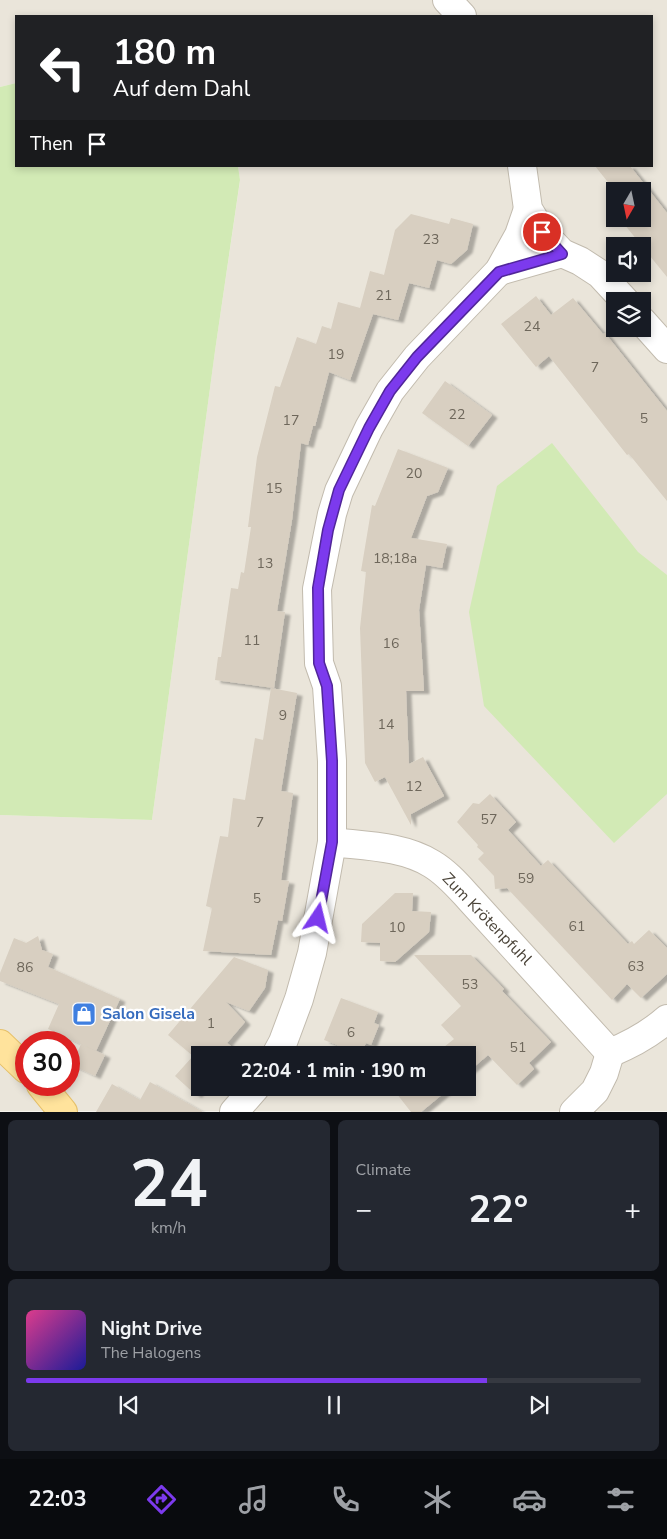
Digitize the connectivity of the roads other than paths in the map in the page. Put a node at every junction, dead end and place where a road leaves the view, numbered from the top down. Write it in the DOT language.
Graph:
graph roads {
  1 [pos="447,0"];
  2 [pos="461,15"];
  3 [pos="522,167"];
  4 [pos="528,210"];
  5 [pos="562,254"];
  6 [pos="499,272"];
  7 [pos="617,292"];
  8 [pos="651,331"];
  9 [pos="667,349"];
  10 [pos="332,842"];
  11 [pos="667,1019"];
  12 [pos="0,1044"];
  13 [pos="281,1046"];
  14 [pos="610,1053"];
  15 [pos="15,1058"];
  16 [pos="49,1096"];
  17 [pos="248,1096"];
  18 [pos="63,1112"];
  19 [pos="234,1112"];
  20 [pos="574,1112"];
  1 -- 2 [label="street"];
  3 -- 4 [label="street"];
  4 -- 5 [label="street"];
  4 -- 6 [label="street"];
  5 -- 6 [label="street"];
  5 -- 7 [label="street"];
  6 -- 10 [label="street"];
  8 -- 9 [label="street"];
  10 -- 13 [label="street"];
  10 -- 14 [label="street, Zum Krötenpfuhl"];
  11 -- 14 [label="street"];
  12 -- 15 [label="main road"];
  14 -- 20 [label="street"];
  16 -- 18 [label="main road"];
  17 -- 19 [label="street"];
}
